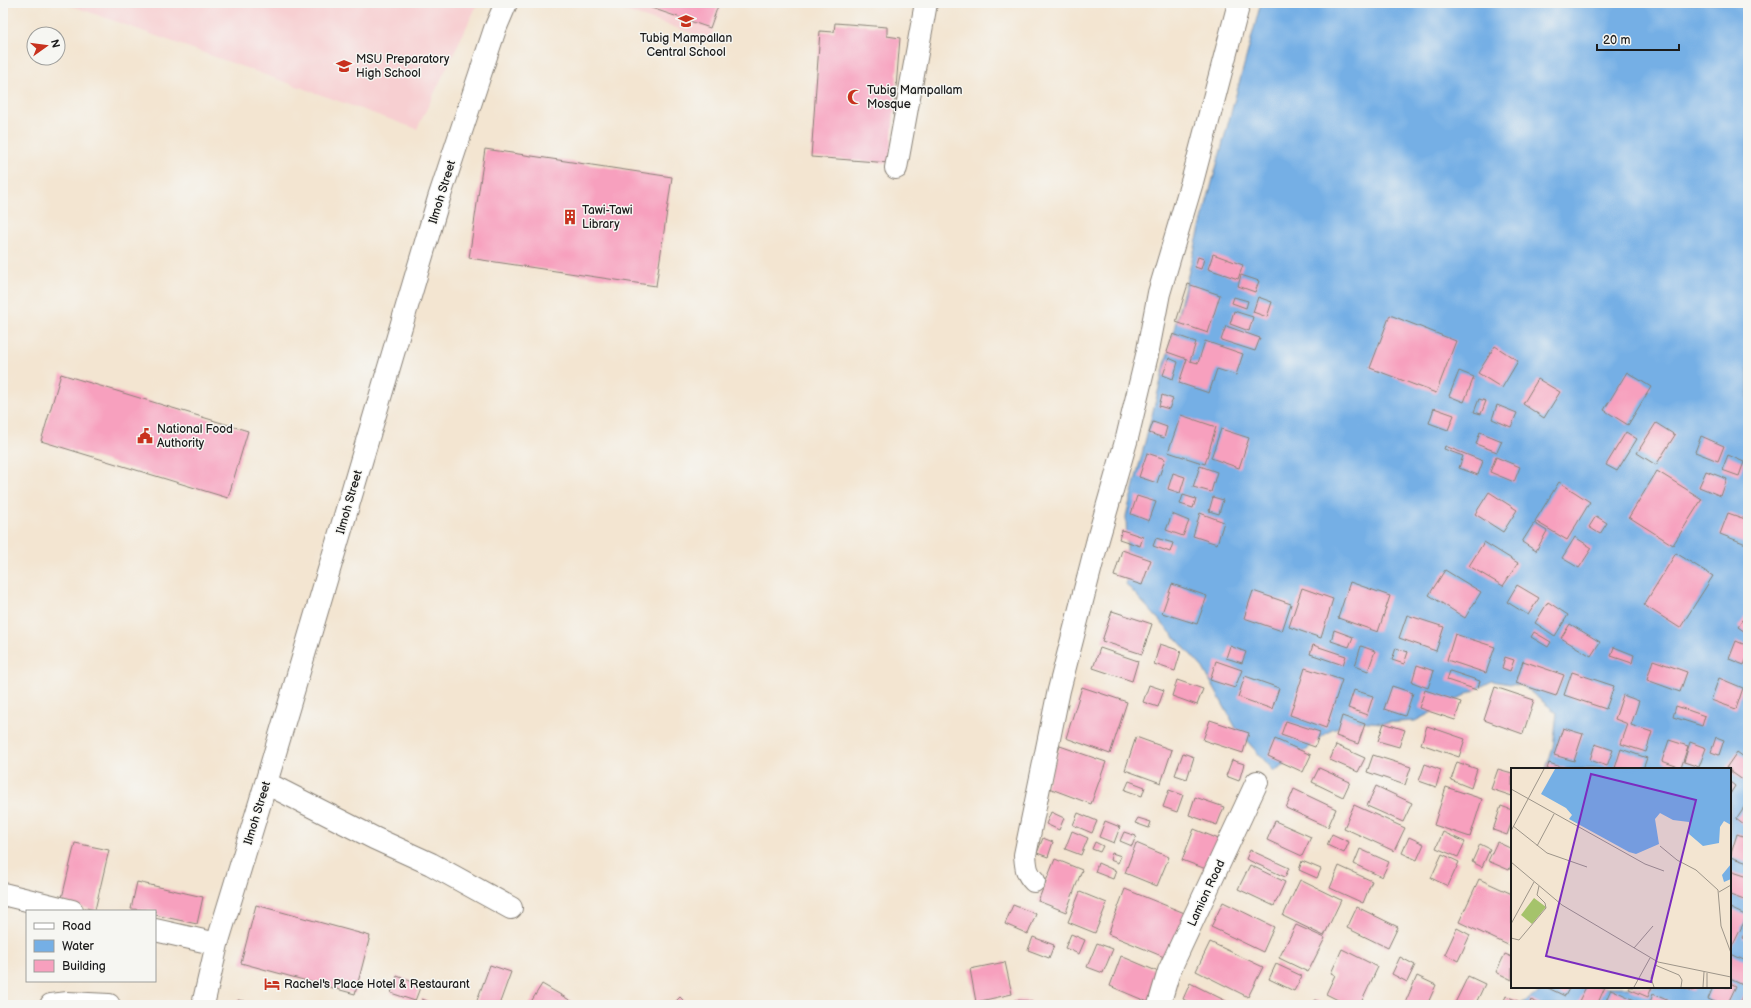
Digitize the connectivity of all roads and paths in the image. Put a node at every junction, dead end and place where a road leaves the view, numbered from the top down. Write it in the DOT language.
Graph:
graph roads {
  1 [pos="506,3"];
  2 [pos="926,3"];
  3 [pos="1239,3"];
  4 [pos="896,168"];
  5 [pos="1257,782"];
  6 [pos="266,783"];
  7 [pos="1034,881"];
  8 [pos="3,894"];
  9 [pos="511,908"];
  10 [pos="68,910"];
  11 [pos="156,930"];
  12 [pos="217,944"];
  13 [pos="50,1005"];
  14 [pos="109,1005"];
  15 [pos="203,1005"];
  16 [pos="1159,1005"];
  1 -- 6 [label="street, Ilmoh Street"];
  2 -- 4 [label="street"];
  3 -- 7 [label="street"];
  5 -- 16 [label="street, Lamion Road"];
  6 -- 9 [label="street"];
  6 -- 12 [label="street, Ilmoh Street"];
  8 -- 10 [label="street"];
  11 -- 12 [label="street"];
  12 -- 15 [label="street, Ilmoh Street"];
  13 -- 14 [label="street"];
}
